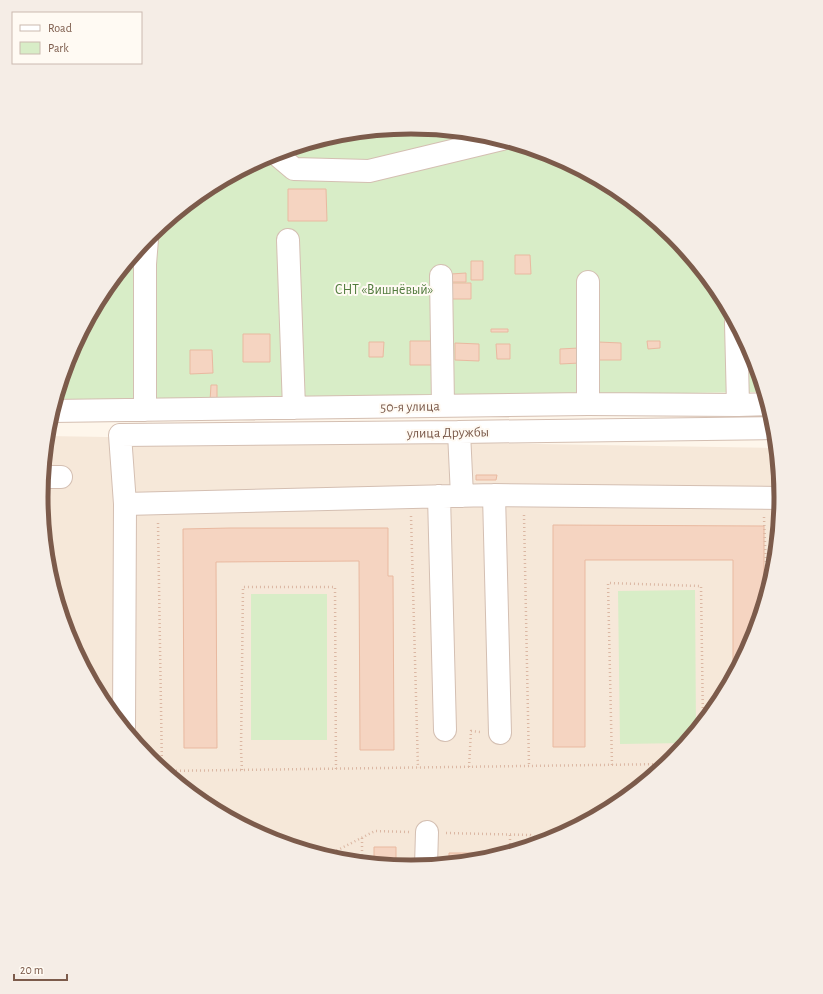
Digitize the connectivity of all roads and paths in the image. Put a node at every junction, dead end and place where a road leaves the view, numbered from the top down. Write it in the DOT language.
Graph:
graph roads {
  1 [pos="490,142"];
  2 [pos="281,158"];
  3 [pos="288,240"];
  4 [pos="146,248"];
  5 [pos="441,276"];
  6 [pos="588,282"];
  7 [pos="736,333"];
  8 [pos="588,404"];
  9 [pos="763,404"];
  10 [pos="738,405"];
  11 [pos="443,406"];
  12 [pos="294,408"];
  13 [pos="145,410"];
  14 [pos="58,411"];
  15 [pos="768,428"];
  16 [pos="459,432"];
  17 [pos="494,495"];
  18 [pos="439,496"];
  19 [pos="462,496"];
  20 [pos="524,496"];
  21 [pos="410,497"];
  22 [pos="773,498"];
  23 [pos="157,502"];
  24 [pos="125,504"];
  25 [pos="769,562"];
  26 [pos="703,714"];
  27 [pos="124,719"];
  28 [pos="445,730"];
  29 [pos="500,733"];
  30 [pos="162,761"];
  31 [pos="658,764"];
  32 [pos="612,765"];
  33 [pos="528,766"];
  34 [pos="469,767"];
  35 [pos="418,768"];
  36 [pos="336,769"];
  37 [pos="242,770"];
  38 [pos="173,771"];
  39 [pos="427,832"];
  40 [pos="510,834"];
  41 [pos="362,838"];
  42 [pos="510,847"];
  43 [pos="362,857"];
  44 [pos="426,860"];
  1 -- 2 [label="street"];
  3 -- 12 [label="street"];
  4 -- 13 [label="street"];
  5 -- 11 [label="street"];
  6 -- 8 [label="street"];
  7 -- 10 [label="street"];
  8 -- 10 [label="street, 50-я улица"];
  8 -- 11 [label="street, 50-я улица"];
  9 -- 10 [label="street, 50-я улица"];
  11 -- 12 [label="street, 50-я улица"];
  12 -- 13 [label="street, 50-я улица"];
  13 -- 14 [label="street, 50-я улица"];
  15 -- 16 [label="street, улица Дружбы"];
  16 -- 19 [label="street"];
  16 -- 24 [label="street, улица Дружбы"];
  17 -- 19 [label="street"];
  17 -- 20 [label="street"];
  17 -- 29 [label="street"];
  18 -- 19 [label="street"];
  18 -- 21 [label="street"];
  18 -- 28 [label="street"];
  20 -- 22 [label="street"];
  20 -- 33 [label="path"];
  21 -- 23 [label="street"];
  21 -- 35 [label="path"];
  22 -- 25 [label="path"];
  23 -- 24 [label="street"];
  23 -- 30 [label="path"];
  24 -- 27 [label="street"];
  26 -- 32 [label="path"];
  29 -- 34 [label="path"];
  31 -- 32 [label="path"];
  32 -- 33 [label="path"];
  33 -- 34 [label="path"];
  34 -- 35 [label="path"];
  35 -- 36 [label="path"];
  36 -- 37 [label="path"];
  36 -- 37 [label="path"];
  37 -- 38 [label="path"];
  39 -- 44 [label="street"];
  40 -- 42 [label="path"];
  41 -- 43 [label="path"];
}
